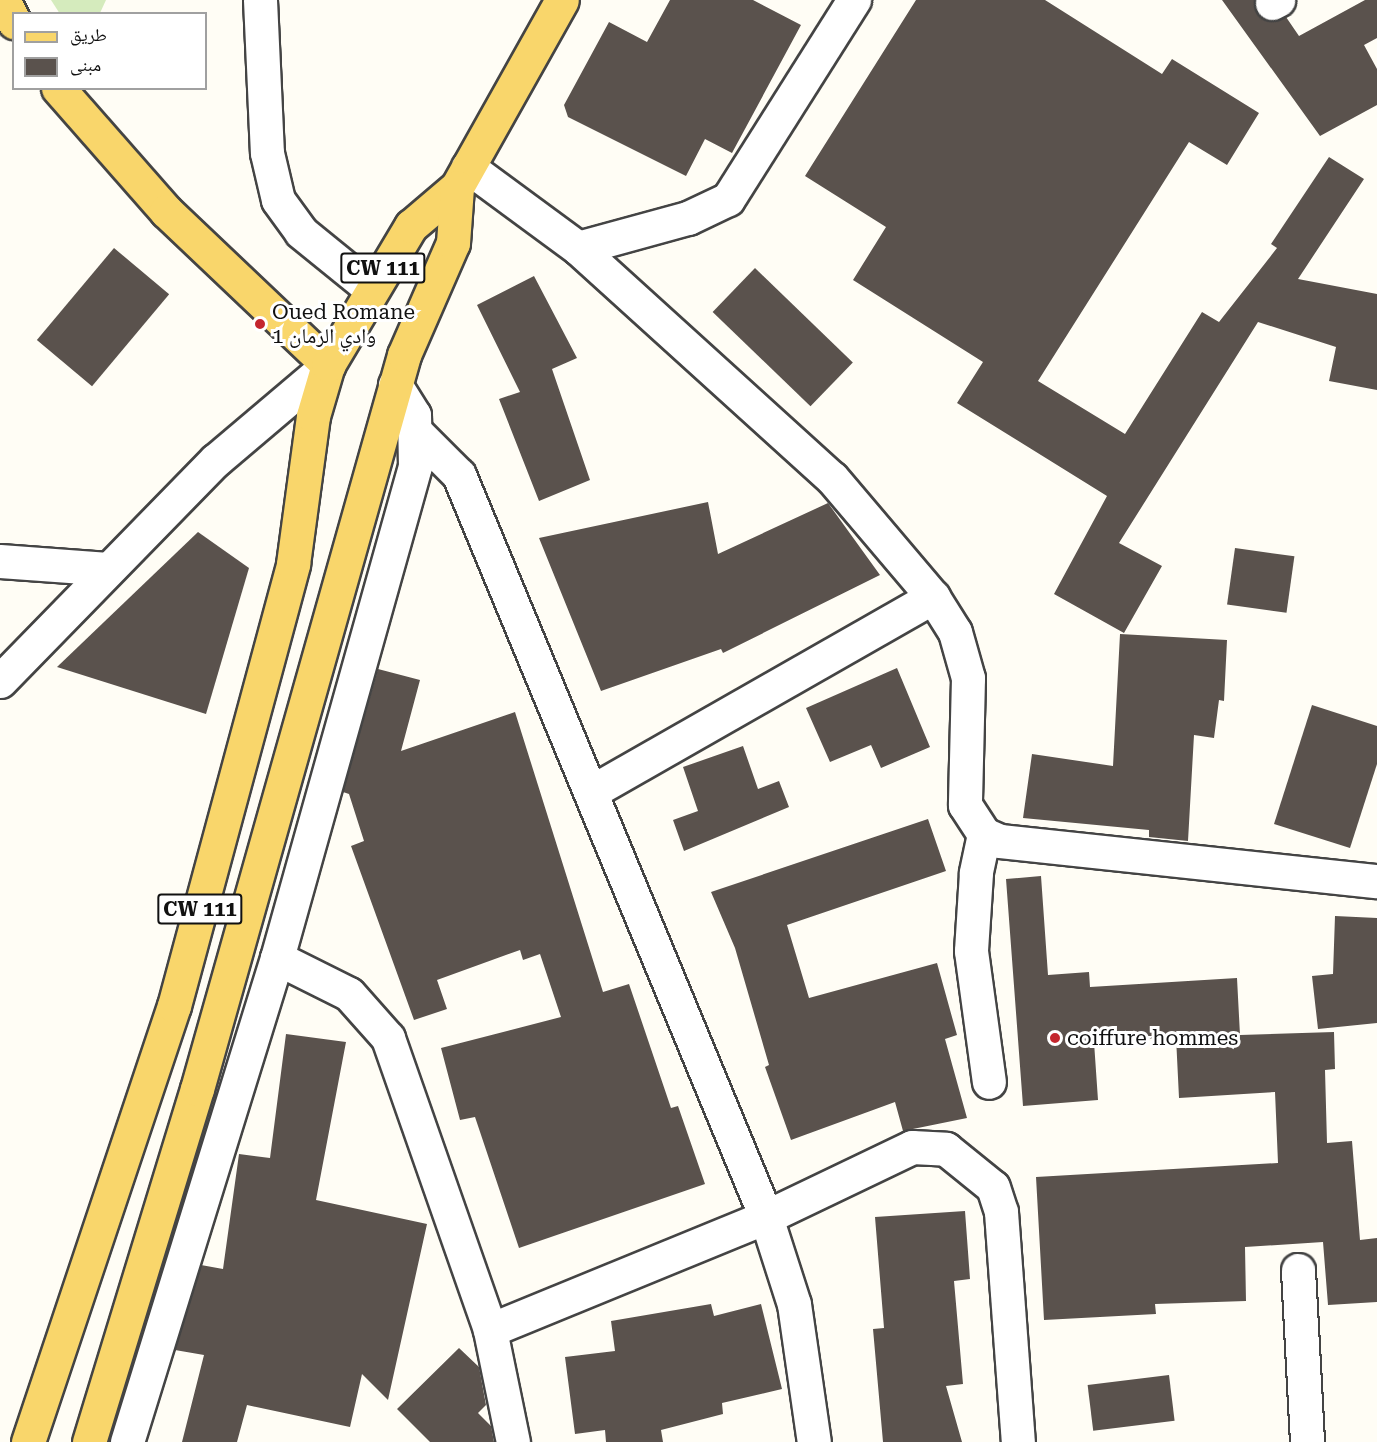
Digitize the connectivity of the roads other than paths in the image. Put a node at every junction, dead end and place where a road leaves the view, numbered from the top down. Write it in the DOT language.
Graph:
graph roads {
  1 [pos="3,0"];
  2 [pos="260,0"];
  3 [pos="562,0"];
  4 [pos="854,0"];
  5 [pos="12,18"];
  6 [pos="60,90"];
  7 [pos="463,177"];
  8 [pos="578,248"];
  9 [pos="370,288"];
  10 [pos="328,365"];
  11 [pos="395,384"];
  12 [pos="417,433"];
  13 [pos="0,561"];
  14 [pos="108,569"];
  15 [pos="933,597"];
  16 [pos="0,681"];
  17 [pos="591,792"];
  18 [pos="984,834"];
  19 [pos="1377,882"];
  20 [pos="277,958"];
  21 [pos="989,1082"];
  22 [pos="766,1218"];
  23 [pos="1298,1270"];
  24 [pos="490,1330"];
  25 [pos="28,1442"];
  26 [pos="89,1442"];
  27 [pos="128,1442"];
  28 [pos="513,1442"];
  29 [pos="814,1442"];
  30 [pos="1018,1442"];
  31 [pos="1307,1442"];
  1 -- 5 [label="main road"];
  2 -- 9 [label="street"];
  3 -- 7 [label="main road, CW 111"];
  4 -- 8 [label="street"];
  6 -- 10 [label="main road"];
  7 -- 8 [label="street"];
  7 -- 9 [label="main road, CW 111"];
  7 -- 11 [label="main road"];
  8 -- 15 [label="street"];
  9 -- 10 [label="main road, CW 111"];
  10 -- 14 [label="street"];
  10 -- 25 [label="main road, CW 111"];
  11 -- 12 [label="street"];
  11 -- 26 [label="main road"];
  12 -- 17 [label="street"];
  12 -- 20 [label="street"];
  13 -- 14 [label="street"];
  14 -- 16 [label="street"];
  15 -- 17 [label="street"];
  15 -- 18 [label="street"];
  17 -- 22 [label="street"];
  18 -- 19 [label="street"];
  18 -- 21 [label="street"];
  20 -- 24 [label="street"];
  20 -- 27 [label="street"];
  22 -- 24 [label="street"];
  22 -- 29 [label="street"];
  22 -- 30 [label="street"];
  23 -- 31 [label="street"];
  24 -- 28 [label="street"];
}
